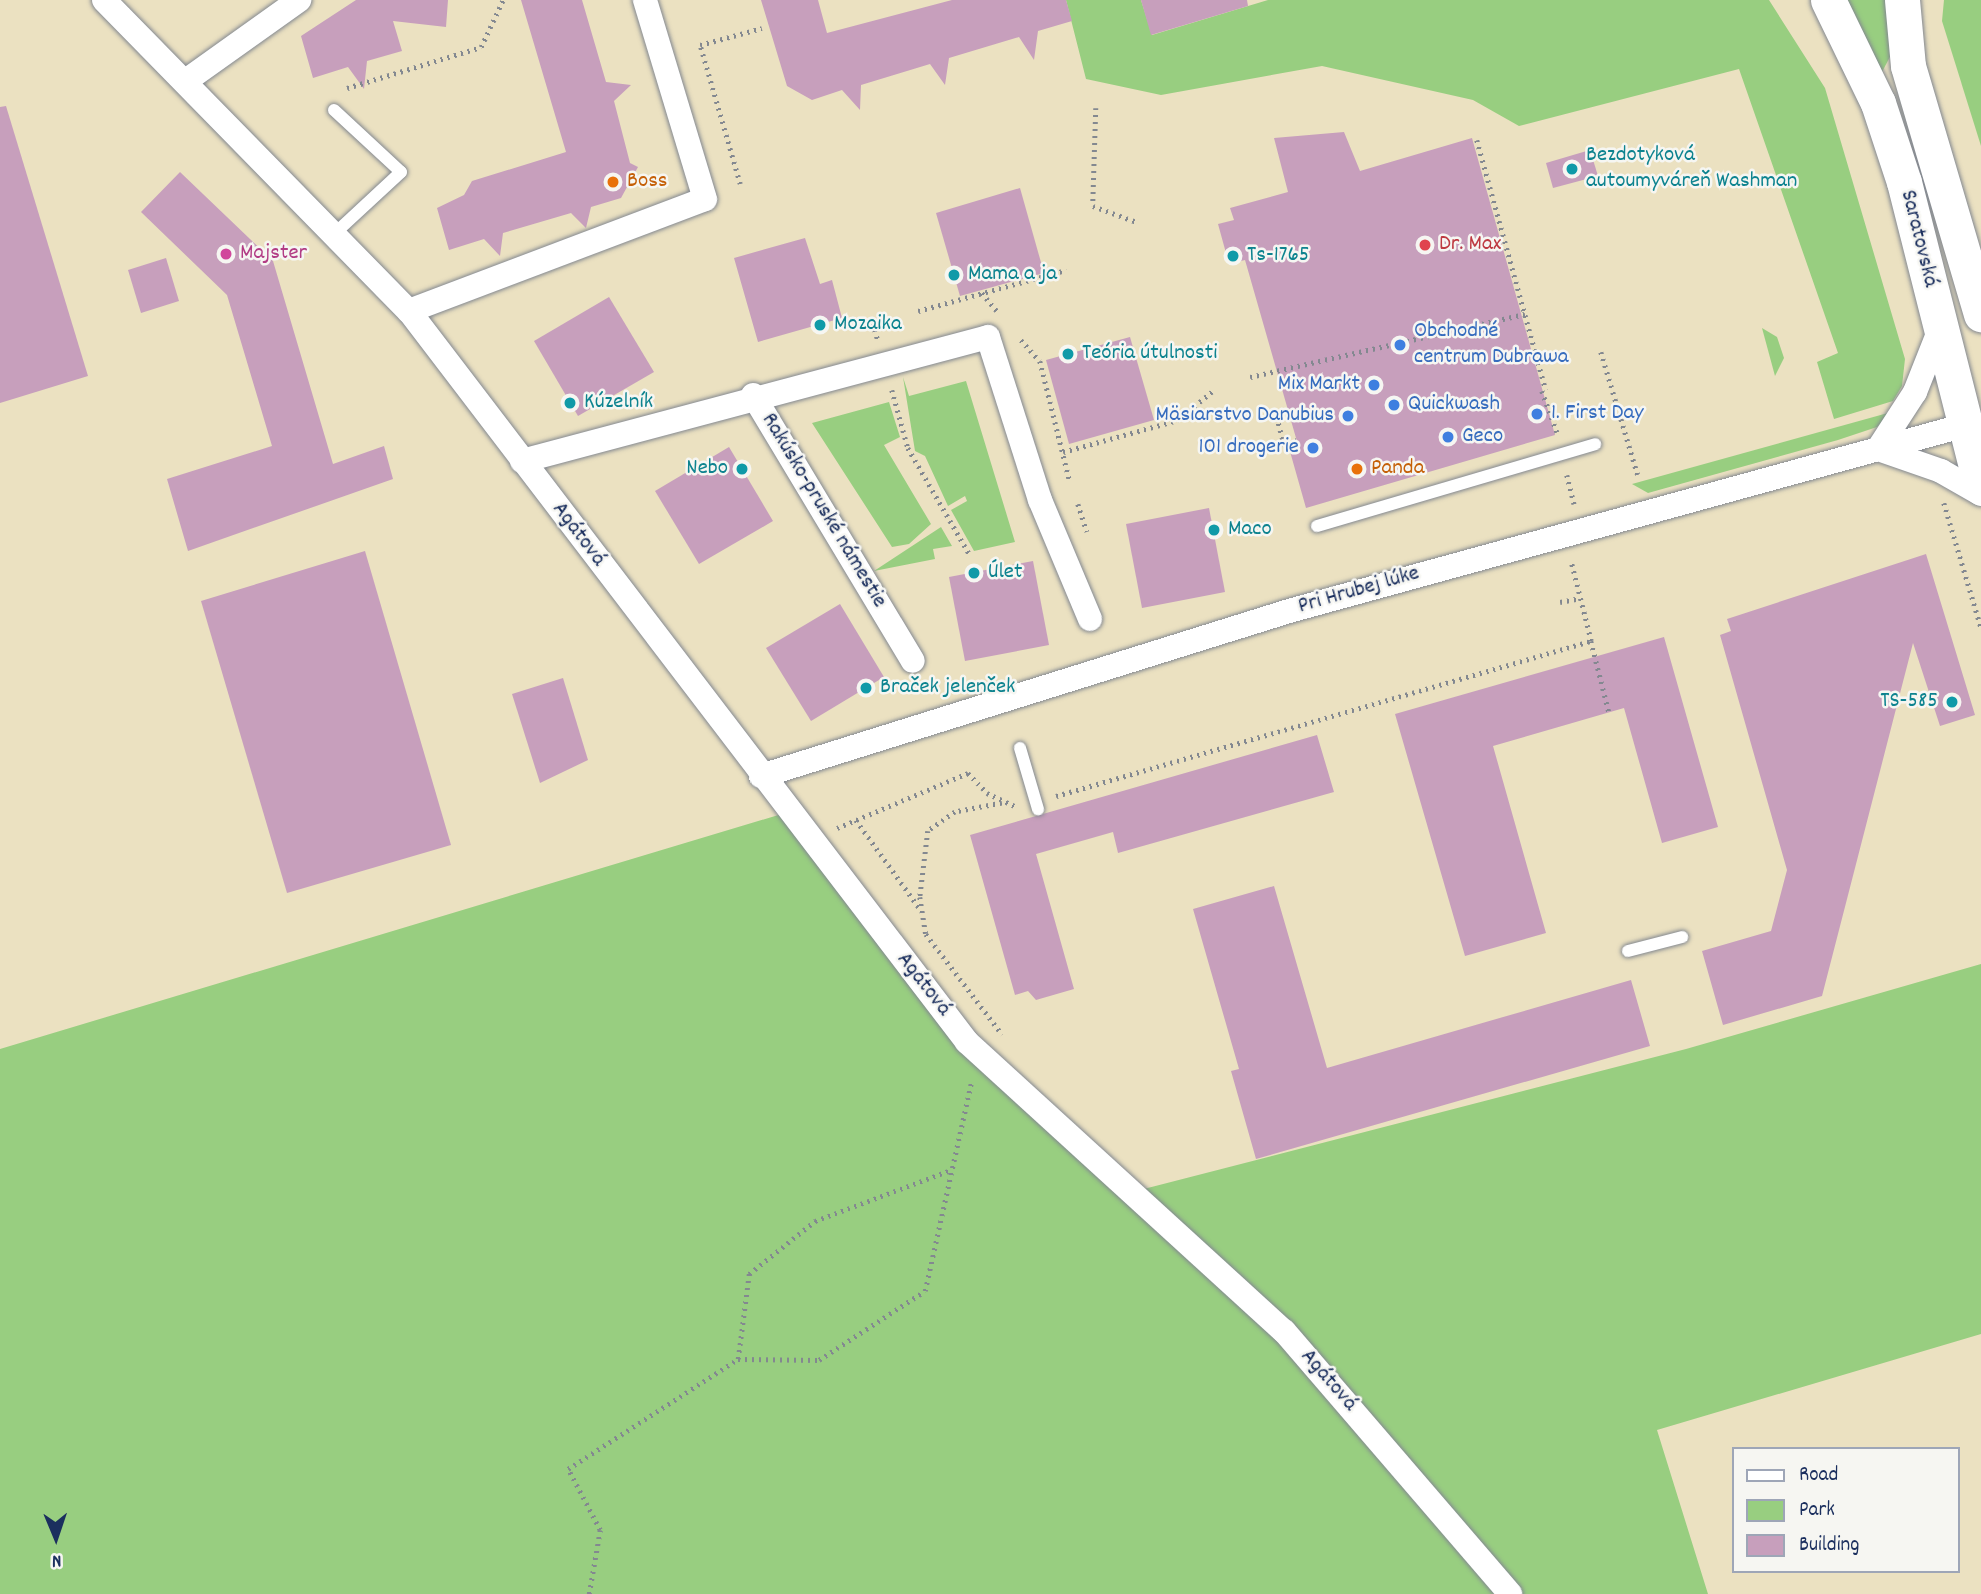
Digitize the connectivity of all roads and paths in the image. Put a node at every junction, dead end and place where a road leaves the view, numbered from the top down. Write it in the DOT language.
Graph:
graph roads {
  1 [pos="104,0"];
  2 [pos="299,0"];
  3 [pos="503,0"];
  4 [pos="645,0"];
  5 [pos="1828,0"];
  6 [pos="1902,0"];
  7 [pos="762,27"];
  8 [pos="187,80"];
  9 [pos="347,88"];
  10 [pos="1096,108"];
  11 [pos="334,110"];
  12 [pos="1477,140"];
  13 [pos="740,184"];
  14 [pos="1138,222"];
  15 [pos="334,234"];
  16 [pos="1066,270"];
  17 [pos="982,293"];
  18 [pos="918,311"];
  19 [pos="409,312"];
  20 [pos="1525,314"];
  21 [pos="1981,314"];
  22 [pos="1002,317"];
  23 [pos="1940,329"];
  24 [pos="1021,340"];
  25 [pos="1601,352"];
  26 [pos="889,376"];
  27 [pos="1250,377"];
  28 [pos="1214,389"];
  29 [pos="1546,390"];
  30 [pos="753,395"];
  31 [pos="1266,413"];
  32 [pos="1975,423"];
  33 [pos="1296,440"];
  34 [pos="1284,443"];
  35 [pos="1595,444"];
  36 [pos="1275,446"];
  37 [pos="1878,449"];
  38 [pos="1063,452"];
  39 [pos="522,461"];
  40 [pos="1638,475"];
  41 [pos="1070,482"];
  42 [pos="1981,487"];
  43 [pos="1941,493"];
  44 [pos="1981,494"];
  45 [pos="1078,504"];
  46 [pos="1317,526"];
  47 [pos="1087,532"];
  48 [pos="970,555"];
  49 [pos="1579,556"];
  50 [pos="1580,598"];
  51 [pos="1560,602"];
  52 [pos="1090,619"];
  53 [pos="1981,626"];
  54 [pos="1591,641"];
  55 [pos="913,661"];
  56 [pos="1609,712"];
  57 [pos="1020,748"];
  58 [pos="761,776"];
  59 [pos="1003,803"];
  60 [pos="1037,805"];
  61 [pos="856,820"];
  62 [pos="810,839"];
  63 [pos="922,913"];
  64 [pos="1682,937"];
  65 [pos="1628,951"];
  66 [pos="1008,1041"];
  67 [pos="978,1052"];
  68 [pos="951,1170"];
  69 [pos="738,1360"];
  70 [pos="589,1594"];
  71 [pos="1510,1594"];
  1 -- 8 [label="street, Agátová"];
  2 -- 8 [label="street"];
  3 -- 9 [label="path"];
  4 -- 19 [label="street"];
  5 -- 23 [label="main road, Saratovská"];
  6 -- 21 [label="main road, Saratovská"];
  7 -- 13 [label="path"];
  8 -- 15 [label="street, Agátová"];
  10 -- 14 [label="path"];
  11 -- 15 [label="lane"];
  12 -- 20 [label="path"];
  15 -- 19 [label="street, Agátová"];
  16 -- 17 [label="path"];
  17 -- 18 [label="path"];
  17 -- 22 [label="path"];
  19 -- 39 [label="street, Agátová"];
  20 -- 27 [label="path"];
  20 -- 29 [label="path"];
  23 -- 32 [label="main road, Saratovská"];
  23 -- 37 [label="street"];
  24 -- 38 [label="path"];
  25 -- 40 [label="path"];
  26 -- 48 [label="path"];
  28 -- 38 [label="path"];
  30 -- 39 [label="street"];
  30 -- 52 [label="street, Rakúsko-pruské námestie"];
  30 -- 55 [label="street, Rakúsko-pruské námestie"];
  31 -- 34 [label="path"];
  32 -- 37 [label="street, Pri Hrubej lúke"];
  32 -- 42 [label="main road, Saratovská"];
  33 -- 34 [label="path"];
  34 -- 36 [label="path"];
  35 -- 46 [label="lane"];
  37 -- 44 [label="street"];
  37 -- 58 [label="street, Pri Hrubej lúke"];
  38 -- 41 [label="path"];
  39 -- 58 [label="street, Agátová"];
  43 -- 53 [label="path"];
  45 -- 47 [label="path"];
  49 -- 50 [label="path"];
  50 -- 51 [label="path"];
  50 -- 54 [label="path"];
  54 -- 56 [label="path"];
  54 -- 60 [label="path"];
  57 -- 60 [label="lane"];
  58 -- 62 [label="street, Agátová"];
  59 -- 60 [label="path"];
  59 -- 61 [label="path"];
  59 -- 63 [label="path"];
  61 -- 62 [label="path"];
  61 -- 63 [label="path"];
  62 -- 67 [label="street, Agátová"];
  63 -- 66 [label="path"];
  64 -- 65 [label="lane"];
  67 -- 68 [label="path"];
  67 -- 71 [label="street, Agátová"];
  68 -- 69 [label="path"];
  68 -- 69 [label="path"];
  69 -- 70 [label="path"];
}
